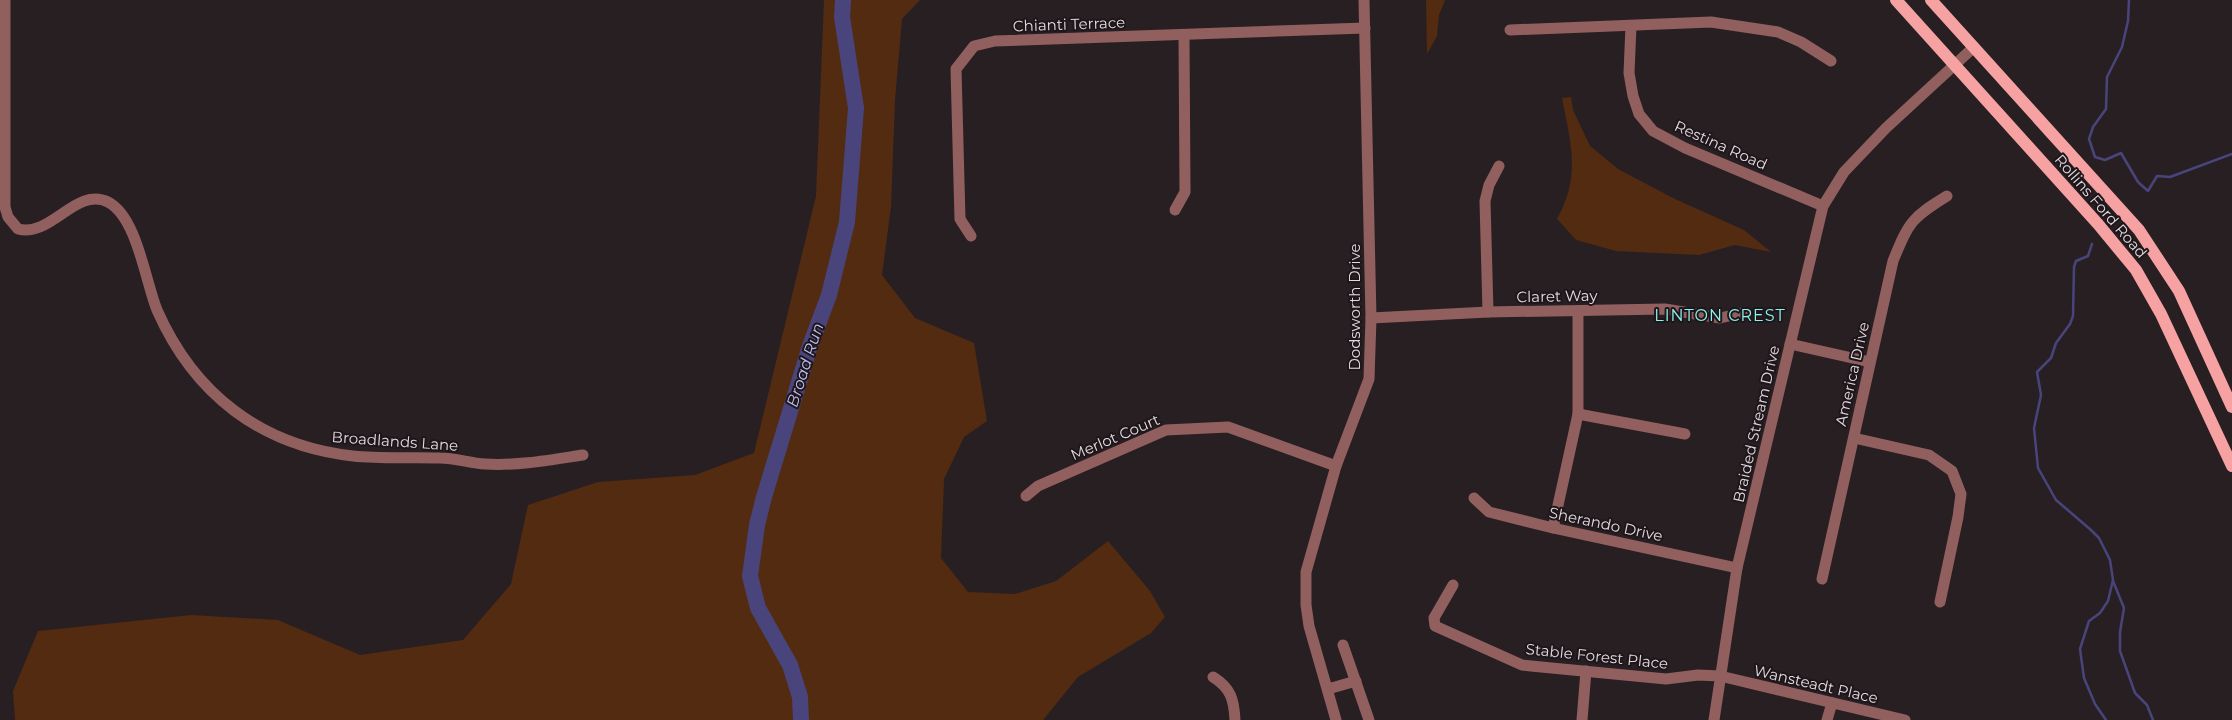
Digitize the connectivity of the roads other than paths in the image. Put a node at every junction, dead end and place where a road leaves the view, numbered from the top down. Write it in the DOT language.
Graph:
graph roads {
  1 [pos="6,0"];
  2 [pos="1364,0"];
  3 [pos="1896,0"];
  4 [pos="1932,0"];
  5 [pos="1631,26"];
  6 [pos="1365,28"];
  7 [pos="1510,30"];
  8 [pos="1184,35"];
  9 [pos="1974,47"];
  10 [pos="1831,61"];
  11 [pos="1954,65"];
  12 [pos="3,162"];
  13 [pos="1499,166"];
  14 [pos="1947,196"];
  15 [pos="1823,206"];
  16 [pos="1175,210"];
  17 [pos="971,236"];
  18 [pos="1578,311"];
  19 [pos="1488,312"];
  20 [pos="1742,314"];
  21 [pos="1371,318"];
  22 [pos="1790,344"];
  23 [pos="1870,362"];
  24 [pos="2232,407"];
  25 [pos="1578,414"];
  26 [pos="1685,434"];
  27 [pos="1854,438"];
  28 [pos="583,454"];
  29 [pos="1336,466"];
  30 [pos="2232,466"];
  31 [pos="1026,496"];
  32 [pos="1474,498"];
  33 [pos="1553,528"];
  34 [pos="1737,568"];
  35 [pos="1822,579"];
  36 [pos="1453,585"];
  37 [pos="1940,602"];
  38 [pos="1344,645"];
  39 [pos="1586,671"];
  40 [pos="1720,676"];
  41 [pos="1213,677"];
  42 [pos="1356,681"];
  43 [pos="1328,689"];
  44 [pos="1832,703"];
  45 [pos="1235,720"];
  46 [pos="1336,720"];
  47 [pos="1369,720"];
  48 [pos="1582,720"];
  49 [pos="1714,720"];
  50 [pos="1827,720"];
  51 [pos="1905,720"];
  1 -- 12 [label="street"];
  2 -- 6 [label="street, Dodsworth Drive"];
  3 -- 11 [label="main road, Rollins Ford Road"];
  4 -- 9 [label="main road, Rollins Ford Road"];
  5 -- 7 [label="street"];
  5 -- 10 [label="street"];
  5 -- 15 [label="street, Restina Road"];
  6 -- 8 [label="street, Chianti Terrace"];
  6 -- 21 [label="street, Dodsworth Drive"];
  8 -- 16 [label="street"];
  8 -- 17 [label="street, Chianti Terrace"];
  9 -- 11 [label="street, Braided Stream Drive"];
  9 -- 24 [label="main road, Rollins Ford Road"];
  11 -- 15 [label="street, Braided Stream Drive"];
  11 -- 30 [label="main road, Rollins Ford Road"];
  12 -- 28 [label="street, Broadlands Lane"];
  13 -- 19 [label="street"];
  14 -- 23 [label="street, America Drive"];
  15 -- 22 [label="street, Braided Stream Drive"];
  18 -- 19 [label="street, Claret Way"];
  18 -- 20 [label="street, Claret Way"];
  18 -- 25 [label="street"];
  19 -- 21 [label="street, Claret Way"];
  21 -- 29 [label="street, Dodsworth Drive"];
  22 -- 23 [label="street"];
  22 -- 34 [label="street, Braided Stream Drive"];
  23 -- 27 [label="street, America Drive"];
  25 -- 26 [label="street"];
  25 -- 33 [label="street"];
  27 -- 35 [label="street, America Drive"];
  27 -- 37 [label="street"];
  29 -- 31 [label="street, Merlot Court"];
  29 -- 43 [label="street, Dodsworth Drive"];
  32 -- 33 [label="street, Sherando Drive"];
  33 -- 34 [label="street, Sherando Drive"];
  34 -- 40 [label="street, Braided Stream Drive"];
  36 -- 39 [label="street, Stable Forest Place"];
  38 -- 42 [label="street"];
  39 -- 40 [label="street, Stable Forest Place"];
  39 -- 48 [label="street"];
  40 -- 44 [label="street, Wansteadt Place"];
  40 -- 49 [label="street, Braided Stream Drive"];
  41 -- 45 [label="street"];
  42 -- 43 [label="street"];
  42 -- 47 [label="street"];
  43 -- 46 [label="street, Dodsworth Drive"];
  44 -- 50 [label="street"];
  44 -- 51 [label="street, Wansteadt Place"];
}
